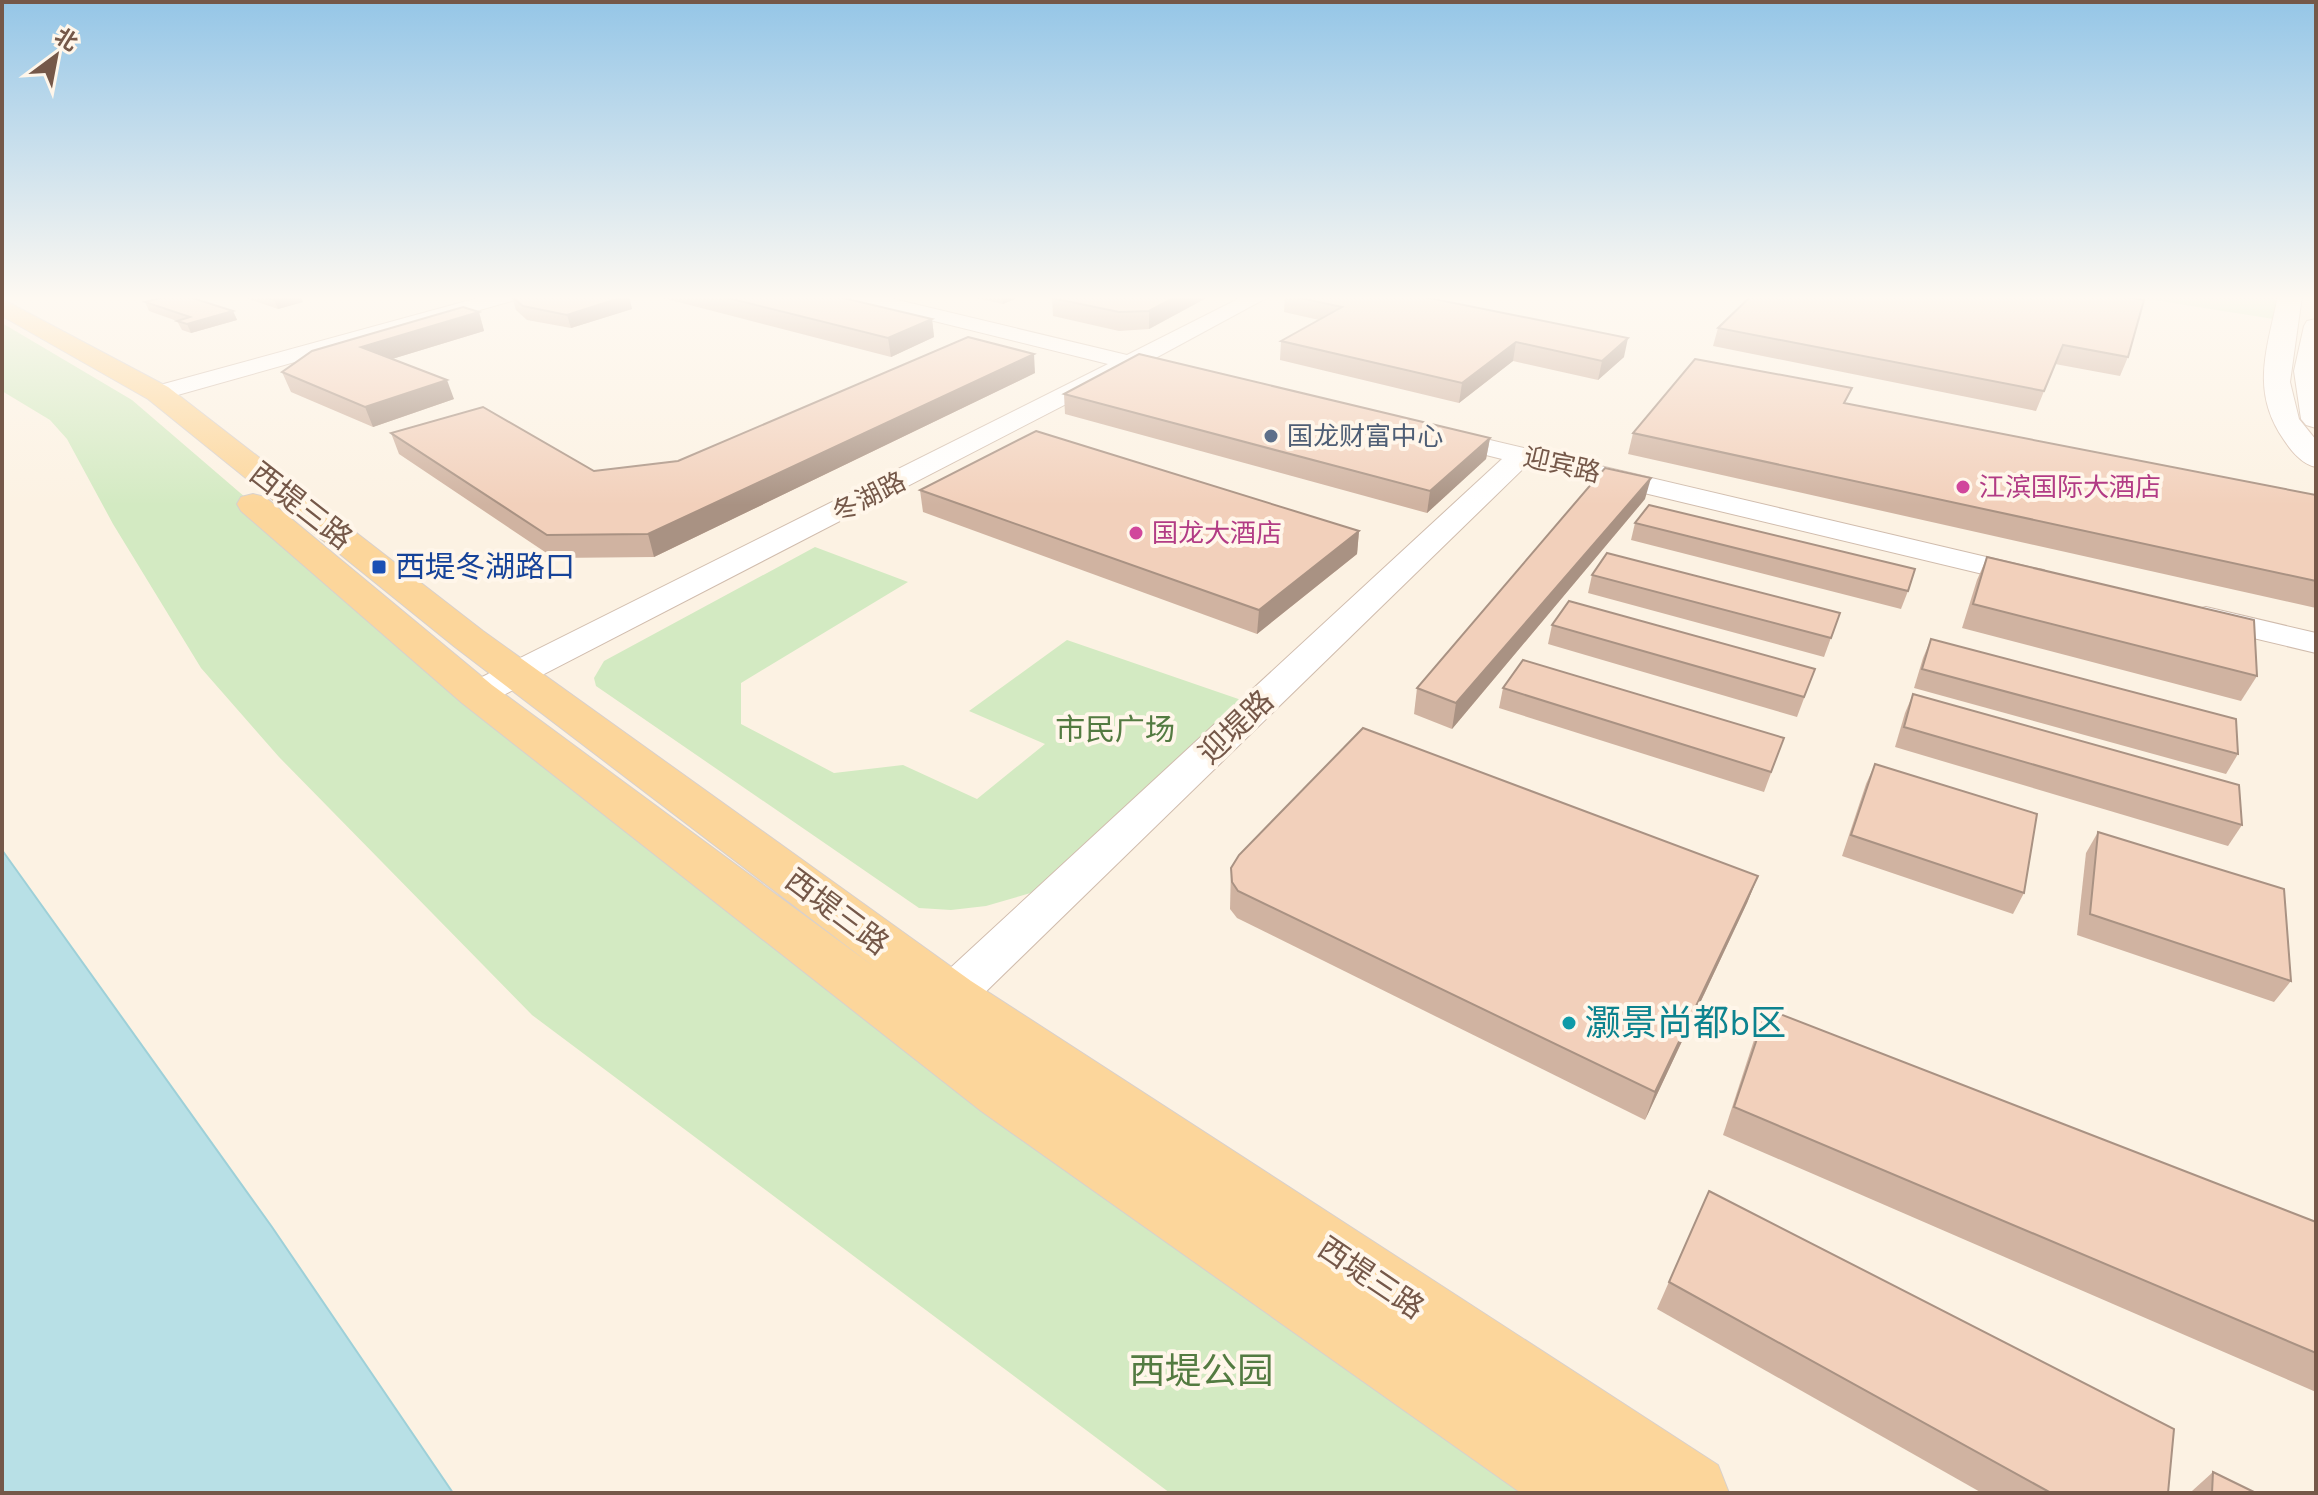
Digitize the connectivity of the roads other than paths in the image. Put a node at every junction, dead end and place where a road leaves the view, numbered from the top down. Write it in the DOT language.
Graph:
graph roads {
  1 [pos="74,366"];
  2 [pos="109,366"];
  3 [pos="256,366"];
  4 [pos="1126,366"];
  5 [pos="1143,366"];
  6 [pos="2276,366"];
  7 [pos="2308,366"];
  8 [pos="1206,381"];
  9 [pos="158,393"];
  10 [pos="2316,419"];
  11 [pos="1416,431"];
  12 [pos="1521,456"];
  13 [pos="2316,458"];
  14 [pos="2067,585"];
  15 [pos="2176,610"];
  16 [pos="2316,643"];
  17 [pos="497,685"];
  18 [pos="951,996"];
  19 [pos="1587,1493"];
  20 [pos="1690,1493"];
  1 -- 17 [label="main road, 西堤三路"];
  2 -- 9 [label="main road, 西堤三路"];
  3 -- 9 [label="street"];
  4 -- 17 [label="street, 冬湖路"];
  5 -- 8 [label="street"];
  6 -- 13 [label="main road"];
  7 -- 10 [label="main road"];
  9 -- 17 [label="main road, 西堤三路"];
  11 -- 12 [label="street, 迎宾路"];
  12 -- 14 [label="street, 迎宾路"];
  12 -- 18 [label="street, 迎堤路"];
  15 -- 16 [label="street"];
  17 -- 18 [label="main road, 西堤三路"];
  17 -- 19 [label="main road, 西堤三路"];
  18 -- 20 [label="main road, 西堤三路"];
}
